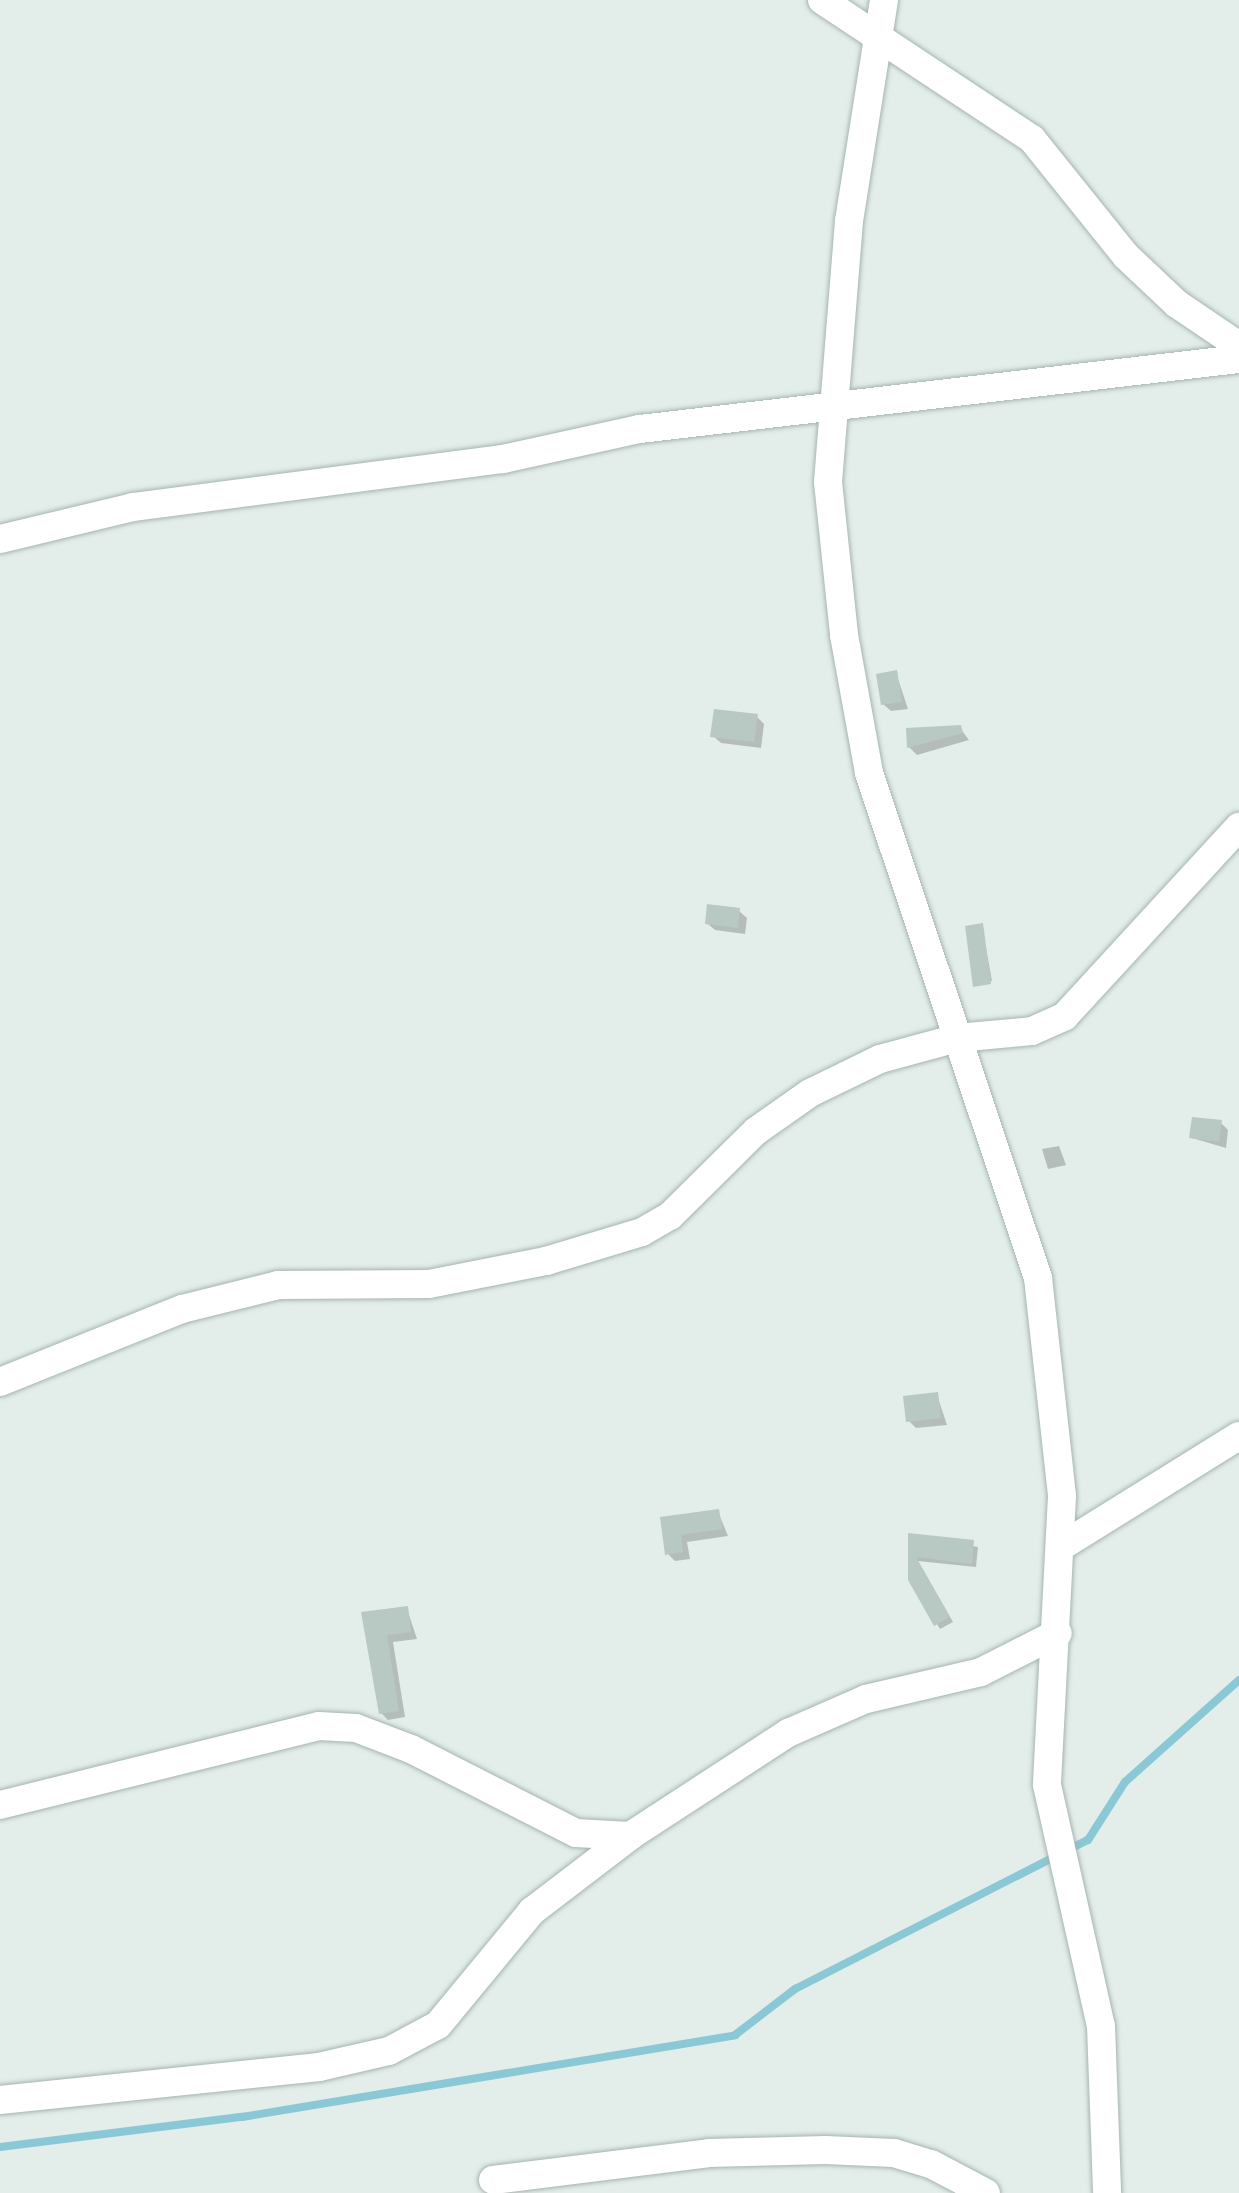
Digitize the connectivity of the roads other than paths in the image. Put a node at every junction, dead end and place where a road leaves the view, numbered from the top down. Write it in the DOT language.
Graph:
graph roads {
  1 [pos="822,0"];
  2 [pos="884,0"];
  3 [pos="879,33"];
  4 [pos="1239,346"];
  5 [pos="1239,359"];
  6 [pos="830,410"];
  7 [pos="0,539"];
  8 [pos="1239,827"];
  9 [pos="957,1038"];
  10 [pos="0,1382"];
  11 [pos="1239,1436"];
  12 [pos="1062,1546"];
  13 [pos="1058,1633"];
  14 [pos="0,1805"];
  15 [pos="630,1836"];
  16 [pos="0,2100"];
  17 [pos="493,2180"];
  18 [pos="986,2193"];
  19 [pos="1107,2193"];
  1 -- 3 [label="street"];
  2 -- 3 [label="street"];
  3 -- 4 [label="street"];
  3 -- 6 [label="street"];
  5 -- 6 [label="street"];
  6 -- 7 [label="street"];
  6 -- 9 [label="street"];
  8 -- 9 [label="street"];
  9 -- 10 [label="street"];
  9 -- 12 [label="street"];
  11 -- 12 [label="street"];
  12 -- 13 [label="street"];
  13 -- 15 [label="street"];
  13 -- 19 [label="street"];
  14 -- 15 [label="street"];
  15 -- 16 [label="street"];
  17 -- 18 [label="street"];
}
